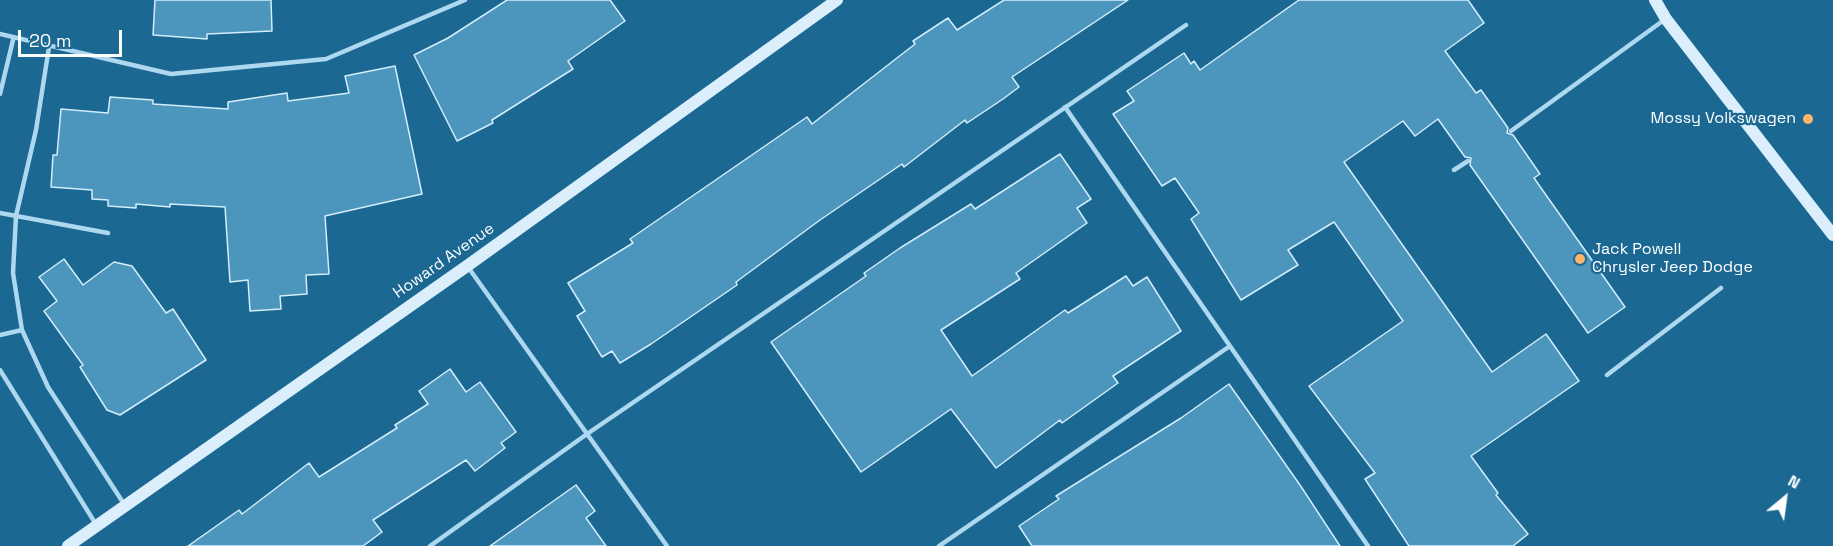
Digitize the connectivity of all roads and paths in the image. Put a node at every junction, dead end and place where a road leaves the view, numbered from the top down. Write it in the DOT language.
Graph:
graph roads {
  1 [pos="465,0"];
  2 [pos="837,0"];
  3 [pos="1655,0"];
  4 [pos="1666,19"];
  5 [pos="1186,26"];
  6 [pos="0,34"];
  7 [pos="13,39"];
  8 [pos="49,47"];
  9 [pos="0,94"];
  10 [pos="1065,107"];
  11 [pos="1510,131"];
  12 [pos="1468,161"];
  13 [pos="1454,170"];
  14 [pos="0,213"];
  15 [pos="16,216"];
  16 [pos="108,234"];
  17 [pos="1833,235"];
  18 [pos="467,266"];
  19 [pos="1721,288"];
  20 [pos="21,330"];
  21 [pos="0,335"];
  22 [pos="1230,346"];
  23 [pos="0,370"];
  24 [pos="1607,375"];
  25 [pos="587,434"];
  26 [pos="125,506"];
  27 [pos="97,526"];
  28 [pos="69,546"];
  29 [pos="430,546"];
  30 [pos="667,546"];
  31 [pos="939,546"];
  32 [pos="1368,546"];
  1 -- 8 [label="lane"];
  2 -- 18 [label="street, Howard Avenue"];
  3 -- 4 [label="street"];
  4 -- 11 [label="lane"];
  4 -- 17 [label="street"];
  5 -- 10 [label="lane"];
  6 -- 7 [label="lane"];
  7 -- 8 [label="lane"];
  7 -- 9 [label="lane"];
  8 -- 15 [label="lane"];
  10 -- 22 [label="lane"];
  10 -- 25 [label="lane"];
  12 -- 13 [label="lane"];
  14 -- 15 [label="lane"];
  15 -- 16 [label="lane"];
  15 -- 20 [label="lane"];
  18 -- 25 [label="lane"];
  18 -- 26 [label="street, Howard Avenue"];
  19 -- 24 [label="lane"];
  20 -- 21 [label="lane"];
  20 -- 26 [label="lane"];
  22 -- 31 [label="lane"];
  22 -- 32 [label="lane"];
  23 -- 27 [label="lane"];
  25 -- 29 [label="lane"];
  25 -- 30 [label="lane"];
  26 -- 27 [label="street, Howard Avenue"];
  27 -- 28 [label="street, Howard Avenue"];
}
